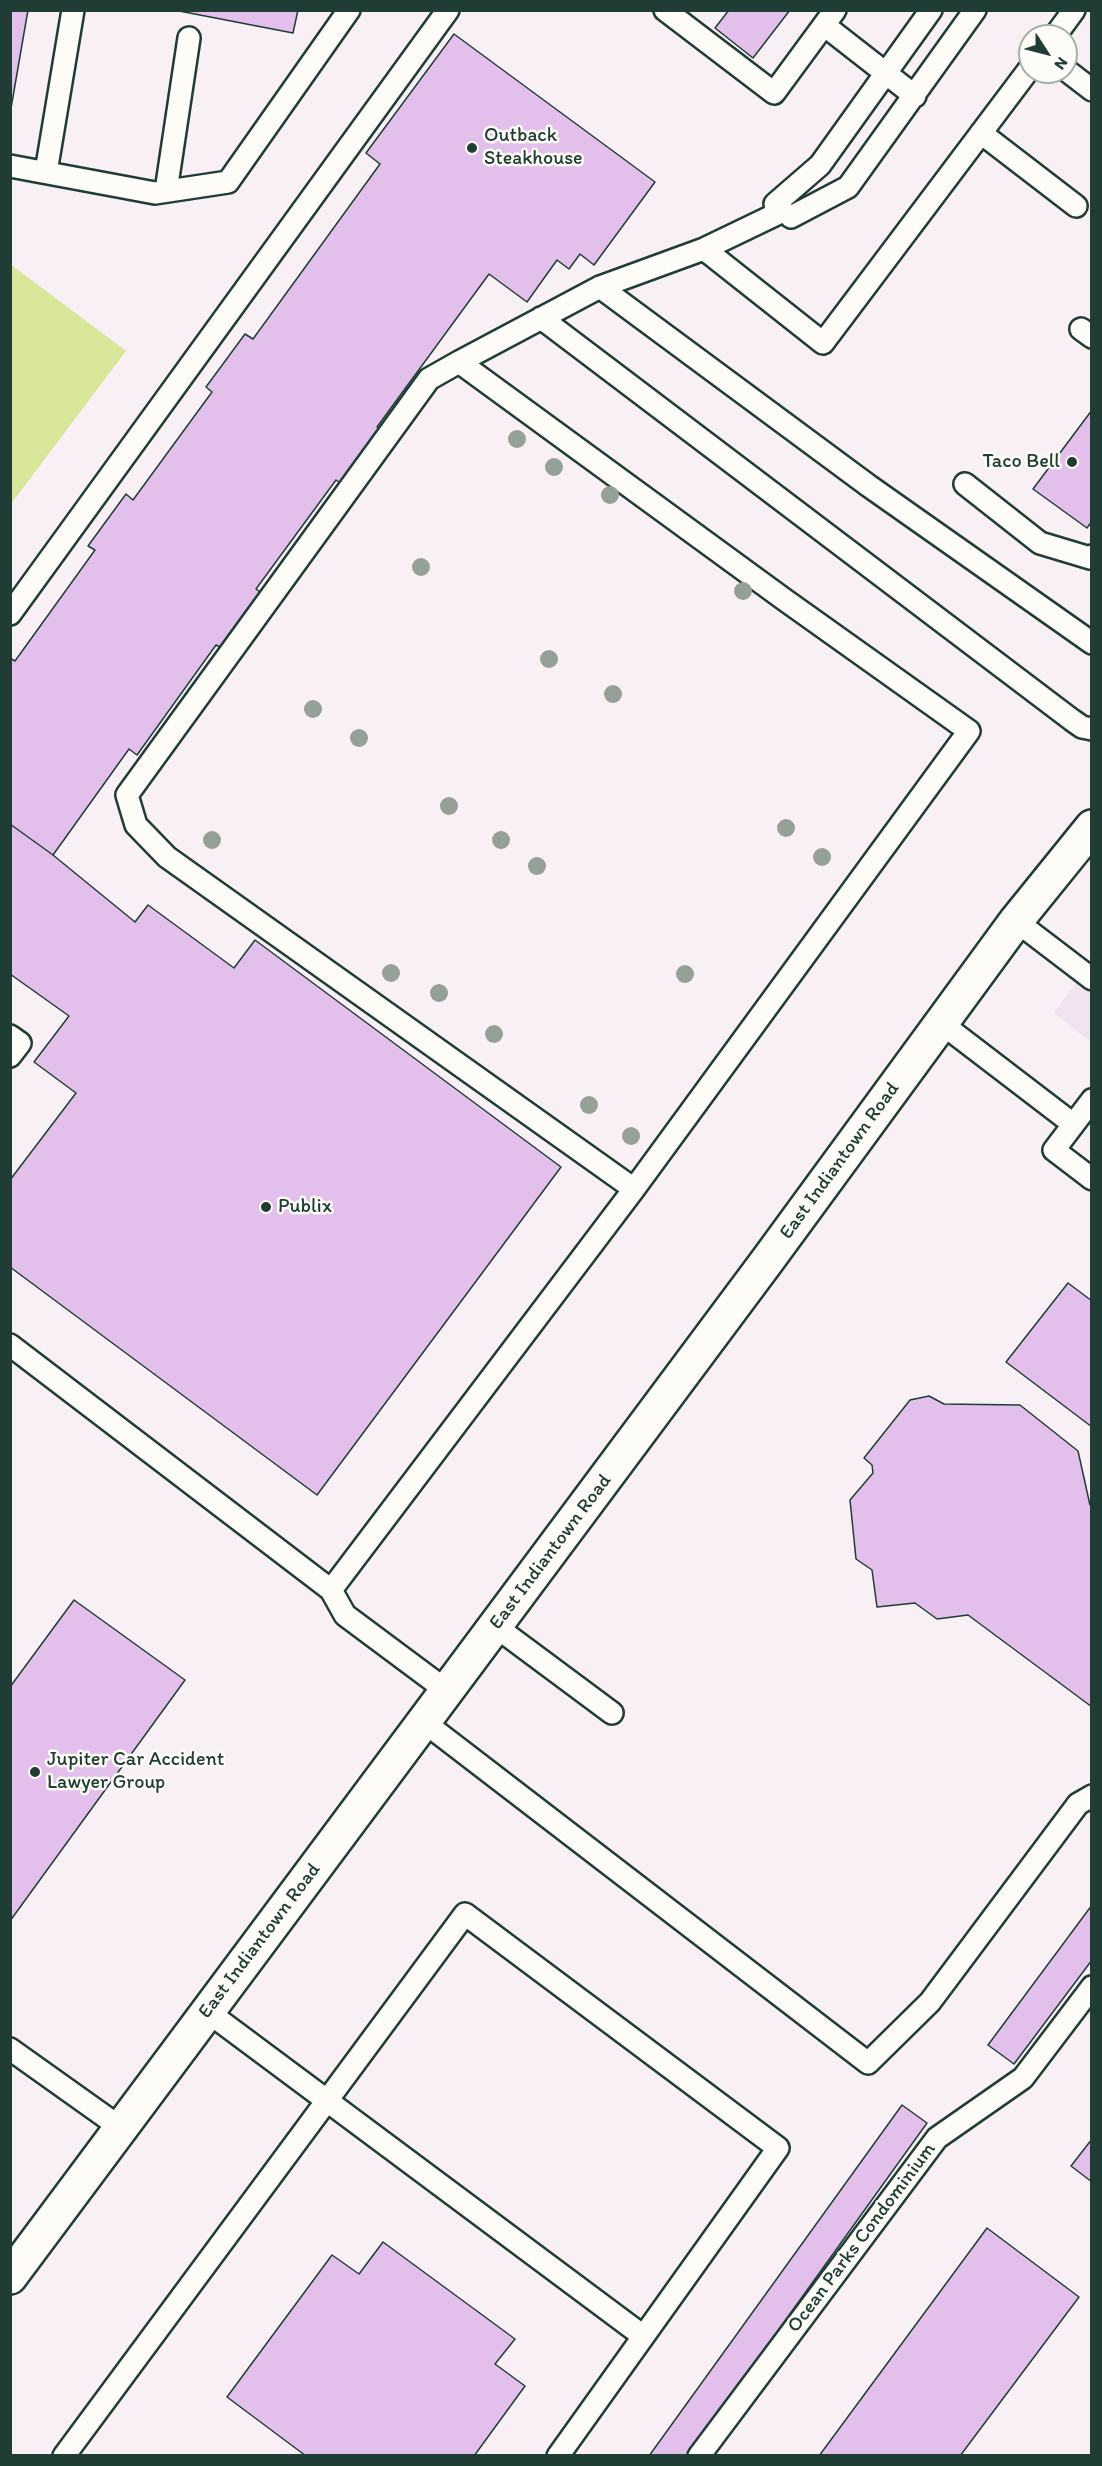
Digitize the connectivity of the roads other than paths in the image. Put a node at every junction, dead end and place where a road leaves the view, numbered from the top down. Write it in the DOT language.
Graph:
graph roads {
  1 [pos="73,10"];
  2 [pos="349,10"];
  3 [pos="448,10"];
  4 [pos="665,10"];
  5 [pos="931,10"];
  6 [pos="975,10"];
  7 [pos="1074,10"];
  8 [pos="829,18"];
  9 [pos="1064,24"];
  10 [pos="189,38"];
  11 [pos="886,73"];
  12 [pos="1078,79"];
  13 [pos="1019,84"];
  14 [pos="1092,90"];
  15 [pos="915,96"];
  16 [pos="981,133"];
  17 [pos="10,166"];
  18 [pos="46,172"];
  19 [pos="166,191"];
  20 [pos="1076,206"];
  21 [pos="783,211"];
  22 [pos="704,249"];
  23 [pos="600,287"];
  24 [pos="542,318"];
  25 [pos="459,362"];
  26 [pos="965,484"];
  27 [pos="1091,557"];
  28 [pos="10,614"];
  29 [pos="1092,644"];
  30 [pos="1092,729"];
  31 [pos="1092,827"];
  32 [pos="1016,921"];
  33 [pos="1092,979"];
  34 [pos="941,1023"];
  35 [pos="10,1036"];
  36 [pos="10,1056"];
  37 [pos="1092,1100"];
  38 [pos="1073,1124"];
  39 [pos="1092,1179"];
  40 [pos="634,1188"];
  41 [pos="10,1345"];
  42 [pos="331,1590"];
  43 [pos="495,1626"];
  44 [pos="447,1691"];
  45 [pos="612,1713"];
  46 [pos="424,1722"];
  47 [pos="1092,1796"];
  48 [pos="1092,1988"];
  49 [pos="208,2012"];
  50 [pos="10,2049"];
  51 [pos="326,2100"];
  52 [pos="121,2128"];
  53 [pos="10,2277"];
  54 [pos="643,2336"];
  55 [pos="64,2456"];
  56 [pos="558,2456"];
  57 [pos="699,2456"];
  1 -- 18 [label="lane"];
  2 -- 19 [label="lane"];
  3 -- 28 [label="lane"];
  4 -- 8 [label="lane"];
  5 -- 11 [label="lane"];
  6 -- 15 [label="lane"];
  7 -- 9 [label="lane"];
  8 -- 11 [label="lane"];
  10 -- 19 [label="lane"];
  11 -- 15 [label="lane"];
  11 -- 21 [label="lane"];
  12 -- 14 [label="lane"];
  13 -- 16 [label="lane"];
  15 -- 21 [label="lane"];
  16 -- 20 [label="lane"];
  16 -- 22 [label="lane"];
  17 -- 18 [label="lane"];
  18 -- 19 [label="lane"];
  21 -- 22 [label="lane"];
  22 -- 23 [label="lane"];
  23 -- 24 [label="lane"];
  23 -- 29 [label="lane"];
  24 -- 25 [label="lane"];
  24 -- 30 [label="lane"];
  25 -- 40 [label="lane"];
  25 -- 40 [label="lane"];
  26 -- 27 [label="lane"];
  31 -- 32 [label="street, East Indiantown Road"];
  32 -- 33 [label="lane"];
  32 -- 34 [label="street, East Indiantown Road"];
  34 -- 38 [label="lane"];
  34 -- 43 [label="street, East Indiantown Road"];
  35 -- 36 [label="lane"];
  37 -- 38 [label="lane"];
  38 -- 39 [label="lane"];
  40 -- 42 [label="lane"];
  41 -- 42 [label="lane"];
  42 -- 44 [label="lane"];
  43 -- 44 [label="street, East Indiantown Road"];
  43 -- 45 [label="lane"];
  44 -- 46 [label="street, East Indiantown Road"];
  46 -- 47 [label="lane"];
  46 -- 49 [label="street, East Indiantown Road"];
  48 -- 57 [label="lane, Ocean Parks Condominium"];
  49 -- 51 [label="lane"];
  49 -- 52 [label="street, East Indiantown Road"];
  50 -- 52 [label="lane"];
  51 -- 54 [label="lane"];
  51 -- 54 [label="lane"];
  51 -- 55 [label="lane"];
  52 -- 53 [label="street, East Indiantown Road"];
  54 -- 56 [label="lane"];
}
